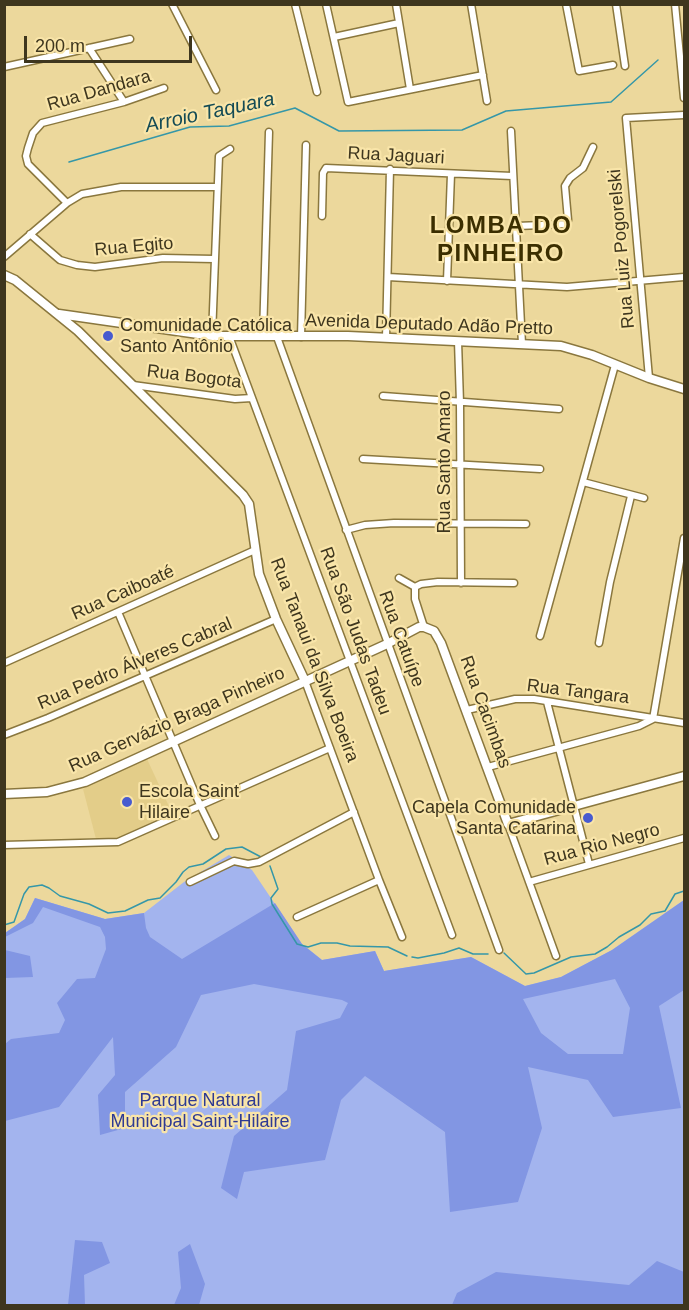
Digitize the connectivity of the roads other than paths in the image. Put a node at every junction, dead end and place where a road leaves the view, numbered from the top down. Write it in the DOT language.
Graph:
graph roads {
  1 [pos="172,4"];
  2 [pos="295,4"];
  3 [pos="326,4"];
  4 [pos="396,4"];
  5 [pos="471,4"];
  6 [pos="566,4"];
  7 [pos="616,4"];
  8 [pos="675,4"];
  9 [pos="399,23"];
  10 [pos="334,37"];
  11 [pos="130,39"];
  12 [pos="89,48"];
  13 [pos="682,49"];
  14 [pos="613,65"];
  15 [pos="625,66"];
  16 [pos="4,67"];
  17 [pos="483,75"];
  18 [pos="164,88"];
  19 [pos="410,89"];
  20 [pos="216,90"];
  21 [pos="317,92"];
  22 [pos="684,98"];
  23 [pos="487,101"];
  24 [pos="124,102"];
  25 [pos="684,115"];
  26 [pos="511,131"];
  27 [pos="269,132"];
  28 [pos="306,145"];
  29 [pos="594,147"];
  30 [pos="230,149"];
  31 [pos="390,169"];
  32 [pos="451,174"];
  33 [pos="512,176"];
  34 [pos="216,187"];
  35 [pos="67,202"];
  36 [pos="322,216"];
  37 [pos="517,226"];
  38 [pos="30,234"];
  39 [pos="4,257"];
  40 [pos="214,259"];
  41 [pos="4,275"];
  42 [pos="388,277"];
  43 [pos="684,278"];
  44 [pos="447,281"];
  45 [pos="640,282"];
  46 [pos="519,285"];
  47 [pos="59,314"];
  48 [pos="212,336"];
  49 [pos="229,336"];
  50 [pos="263,336"];
  51 [pos="277,337"];
  52 [pos="300,337"];
  53 [pos="386,338"];
  54 [pos="458,341"];
  55 [pos="522,344"];
  56 [pos="615,365"];
  57 [pos="649,378"];
  58 [pos="132,385"];
  59 [pos="684,389"];
  60 [pos="382,396"];
  61 [pos="252,398"];
  62 [pos="460,403"];
  63 [pos="559,409"];
  64 [pos="363,459"];
  65 [pos="459,464"];
  66 [pos="540,469"];
  67 [pos="583,482"];
  68 [pos="631,496"];
  69 [pos="644,498"];
  70 [pos="460,523"];
  71 [pos="526,524"];
  72 [pos="346,530"];
  73 [pos="684,538"];
  74 [pos="255,550"];
  75 [pos="399,578"];
  76 [pos="461,583"];
  77 [pos="514,583"];
  78 [pos="415,588"];
  79 [pos="118,612"];
  80 [pos="276,620"];
  81 [pos="424,627"];
  82 [pos="540,636"];
  83 [pos="599,643"];
  84 [pos="387,644"];
  85 [pos="350,661"];
  86 [pos="4,663"];
  87 [pos="145,676"];
  88 [pos="304,681"];
  89 [pos="547,702"];
  90 [pos="467,710"];
  91 [pos="652,719"];
  92 [pos="684,723"];
  93 [pos="4,735"];
  94 [pos="173,741"];
  95 [pos="559,747"];
  96 [pos="330,748"];
  97 [pos="488,767"];
  98 [pos="684,777"];
  99 [pos="4,794"];
  100 [pos="200,805"];
  101 [pos="575,806"];
  102 [pos="354,812"];
  103 [pos="508,824"];
  104 [pos="215,836"];
  105 [pos="684,838"];
  106 [pos="4,845"];
  107 [pos="589,864"];
  108 [pos="379,880"];
  109 [pos="190,882"];
  110 [pos="528,882"];
  111 [pos="297,917"];
  112 [pos="452,935"];
  113 [pos="402,937"];
  114 [pos="499,950"];
  115 [pos="556,956"];
  1 -- 20 [label="street"];
  2 -- 21 [label="street"];
  3 -- 10 [label="street"];
  4 -- 9 [label="street"];
  5 -- 17 [label="street"];
  6 -- 14 [label="street"];
  7 -- 15 [label="street"];
  8 -- 13 [label="street"];
  9 -- 10 [label="street"];
  9 -- 19 [label="street"];
  10 -- 19 [label="street"];
  11 -- 12 [label="street"];
  12 -- 16 [label="street"];
  12 -- 24 [label="street"];
  13 -- 22 [label="street"];
  17 -- 19 [label="street"];
  17 -- 23 [label="street"];
  18 -- 24 [label="street, Rua Dandara"];
  24 -- 35 [label="street, Rua Dandara"];
  25 -- 45 [label="street, Rua Luiz Pogorelski"];
  26 -- 33 [label="street"];
  27 -- 50 [label="street"];
  28 -- 52 [label="street"];
  29 -- 37 [label="street"];
  30 -- 34 [label="street"];
  31 -- 32 [label="street, Rua Jaguari"];
  31 -- 36 [label="street, Rua Jaguari"];
  31 -- 42 [label="street"];
  32 -- 33 [label="street, Rua Jaguari"];
  32 -- 44 [label="street"];
  33 -- 37 [label="street"];
  34 -- 35 [label="street"];
  34 -- 40 [label="street"];
  35 -- 38 [label="street"];
  37 -- 46 [label="street"];
  38 -- 39 [label="street"];
  38 -- 40 [label="street, Rua Egito"];
  40 -- 48 [label="street"];
  41 -- 47 [label="street, Rua Tanaui da Silva Boeira"];
  42 -- 44 [label="street"];
  42 -- 53 [label="street"];
  43 -- 45 [label="street"];
  44 -- 46 [label="street"];
  45 -- 46 [label="street"];
  45 -- 57 [label="street, Rua Luiz Pogorelski"];
  46 -- 55 [label="street"];
  47 -- 48 [label="street, Avenida Deputado Adão Pretto"];
  47 -- 58 [label="street, Rua Tanaui da Silva Boeira"];
  48 -- 49 [label="street, Avenida Deputado Adão Pretto"];
  49 -- 50 [label="street, Avenida Deputado Adão Pretto"];
  49 -- 61 [label="street, Rua São Judas Tadeu"];
  50 -- 51 [label="street, Avenida Deputado Adão Pretto"];
  51 -- 52 [label="street, Avenida Deputado Adão Pretto"];
  51 -- 72 [label="street, Rua Catuípe"];
  52 -- 53 [label="street, Avenida Deputado Adão Pretto"];
  53 -- 54 [label="street, Avenida Deputado Adão Pretto"];
  54 -- 55 [label="street, Avenida Deputado Adão Pretto"];
  54 -- 62 [label="street, Rua Santo Amaro"];
  55 -- 56 [label="street, Avenida Deputado Adão Pretto"];
  56 -- 57 [label="street, Avenida Deputado Adão Pretto"];
  56 -- 67 [label="street"];
  57 -- 59 [label="street, Avenida Deputado Adão Pretto"];
  58 -- 61 [label="street, Rua Bogota"];
  58 -- 74 [label="street, Rua Tanaui da Silva Boeira"];
  60 -- 62 [label="street"];
  61 -- 85 [label="street, Rua São Judas Tadeu"];
  62 -- 63 [label="street"];
  62 -- 65 [label="street, Rua Santo Amaro"];
  64 -- 65 [label="street"];
  65 -- 66 [label="street"];
  65 -- 70 [label="street, Rua Santo Amaro"];
  67 -- 68 [label="street"];
  67 -- 82 [label="street"];
  68 -- 69 [label="street"];
  68 -- 83 [label="street"];
  70 -- 71 [label="street"];
  70 -- 72 [label="street"];
  70 -- 76 [label="street, Rua Santo Amaro"];
  72 -- 84 [label="street, Rua Catuípe"];
  73 -- 91 [label="street"];
  74 -- 79 [label="street, Rua Caiboaté"];
  74 -- 80 [label="street, Rua Tanaui da Silva Boeira"];
  75 -- 78 [label="street"];
  76 -- 77 [label="street"];
  76 -- 78 [label="street"];
  78 -- 81 [label="street, Rua Cacimbas"];
  79 -- 86 [label="street, Rua Caiboaté"];
  79 -- 87 [label="street"];
  80 -- 87 [label="street, Rua Pedro Álveres Cabral"];
  80 -- 88 [label="street, Rua Tanaui da Silva Boeira"];
  81 -- 84 [label="street, Rua Gervázio Braga Pinheiro"];
  81 -- 90 [label="street, Rua Cacimbas"];
  84 -- 85 [label="street, Rua Gervázio Braga Pinheiro"];
  84 -- 114 [label="street, Rua Catuípe"];
  85 -- 88 [label="street, Rua Gervázio Braga Pinheiro"];
  85 -- 112 [label="street, Rua São Judas Tadeu"];
  87 -- 93 [label="street, Rua Pedro Álveres Cabral"];
  87 -- 94 [label="street"];
  88 -- 94 [label="street, Rua Gervázio Braga Pinheiro"];
  88 -- 96 [label="street, Rua Tanaui da Silva Boeira"];
  89 -- 90 [label="street, Rua Tangara"];
  89 -- 91 [label="street, Rua Tangara"];
  89 -- 95 [label="street"];
  90 -- 97 [label="street, Rua Cacimbas"];
  91 -- 92 [label="street, Rua Tangara"];
  91 -- 95 [label="street"];
  94 -- 99 [label="street, Rua Gervázio Braga Pinheiro"];
  94 -- 100 [label="street"];
  95 -- 97 [label="street"];
  95 -- 101 [label="street"];
  96 -- 100 [label="street"];
  96 -- 102 [label="street, Rua Tanaui da Silva Boeira"];
  97 -- 103 [label="street, Rua Cacimbas"];
  98 -- 101 [label="street"];
  100 -- 104 [label="street"];
  100 -- 106 [label="street"];
  101 -- 103 [label="street"];
  101 -- 107 [label="street"];
  102 -- 108 [label="street, Rua Tanaui da Silva Boeira"];
  102 -- 109 [label="street"];
  103 -- 110 [label="street, Rua Cacimbas"];
  105 -- 107 [label="street, Rua Rio Negro"];
  107 -- 110 [label="street, Rua Rio Negro"];
  108 -- 111 [label="street"];
  108 -- 113 [label="street, Rua Tanaui da Silva Boeira"];
  110 -- 115 [label="street, Rua Cacimbas"];
}
